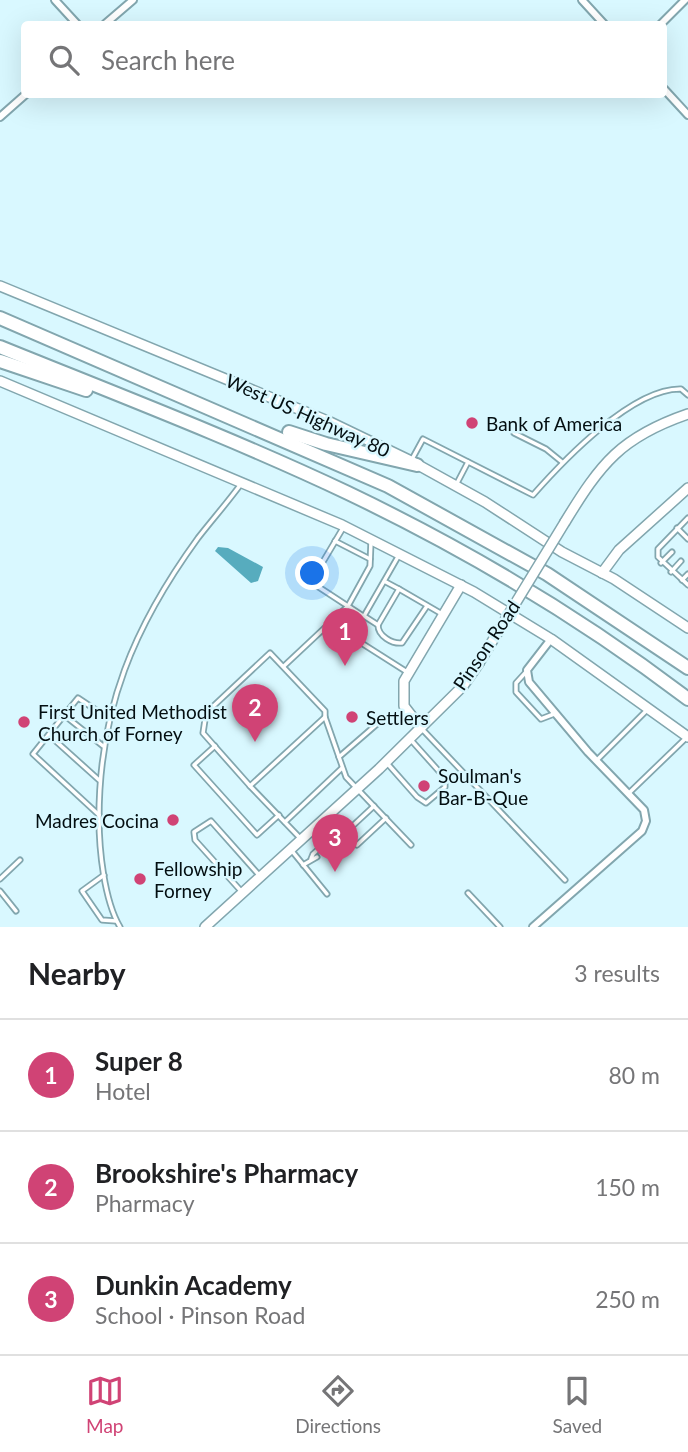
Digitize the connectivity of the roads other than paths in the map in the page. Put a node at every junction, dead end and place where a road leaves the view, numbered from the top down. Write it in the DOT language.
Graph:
graph roads {
  1 [pos="55,0"];
  2 [pos="133,0"];
  3 [pos="582,0"];
  4 [pos="685,0"];
  5 [pos="74,21"];
  6 [pos="108,21"];
  7 [pos="601,21"];
  8 [pos="664,21"];
  9 [pos="667,93"];
  10 [pos="21,98"];
  11 [pos="688,115"];
  12 [pos="0,117"];
  13 [pos="0,286"];
  14 [pos="0,318"];
  15 [pos="0,347"];
  16 [pos="0,361"];
  17 [pos="0,381"];
  18 [pos="688,395"];
  19 [pos="218,410"];
  20 [pos="688,414"];
  21 [pos="190,425"];
  22 [pos="514,433"];
  23 [pos="468,462"];
  24 [pos="562,462"];
  25 [pos="414,463"];
  26 [pos="242,483"];
  27 [pos="456,485"];
  28 [pos="688,488"];
  29 [pos="688,518"];
  30 [pos="344,526"];
  31 [pos="677,528"];
  32 [pos="687,538"];
  33 [pos="335,541"];
  34 [pos="371,541"];
  35 [pos="682,542"];
  36 [pos="672,552"];
  37 [pos="399,555"];
  38 [pos="370,559"];
  39 [pos="681,561"];
  40 [pos="661,563"];
  41 [pos="671,572"];
  42 [pos="602,573"];
  43 [pos="688,574"];
  44 [pos="682,580"];
  45 [pos="384,581"];
  46 [pos="461,585"];
  47 [pos="688,585"];
  48 [pos="399,589"];
  49 [pos="348,606"];
  50 [pos="427,606"];
  51 [pos="442,614"];
  52 [pos="364,616"];
  53 [pos="337,617"];
  54 [pos="378,625"];
  55 [pos="687,627"];
  56 [pos="551,639"];
  57 [pos="284,666"];
  58 [pos="688,668"];
  59 [pos="527,670"];
  60 [pos="407,673"];
  61 [pos="688,699"];
  62 [pos="649,709"];
  63 [pos="408,711"];
  64 [pos="555,712"];
  65 [pos="64,715"];
  66 [pos="325,718"];
  67 [pos="108,719"];
  68 [pos="421,728"];
  69 [pos="49,735"];
  70 [pos="688,737"];
  71 [pos="410,738"];
  72 [pos="103,746"];
  73 [pos="215,746"];
  74 [pos="339,757"];
  75 [pos="596,761"];
  76 [pos="386,762"];
  77 [pos="343,768"];
  78 [pos="99,780"];
  79 [pos="250,786"];
  80 [pos="358,788"];
  81 [pos="628,794"];
  82 [pos="374,806"];
  83 [pos="99,815"];
  84 [pos="279,815"];
  85 [pos="329,815"];
  86 [pos="386,818"];
  87 [pos="285,822"];
  88 [pos="319,823"];
  89 [pos="345,833"];
  90 [pos="302,839"];
  91 [pos="330,839"];
  92 [pos="411,845"];
  93 [pos="326,849"];
  94 [pos="290,850"];
  95 [pos="344,850"];
  96 [pos="317,856"];
  97 [pos="312,859"];
  98 [pos="20,860"];
  99 [pos="303,865"];
  100 [pos="104,875"];
  101 [pos="261,877"];
  102 [pos="0,879"];
  103 [pos="565,880"];
  104 [pos="0,891"];
  105 [pos="243,893"];
  106 [pos="468,893"];
  107 [pos="327,894"];
  108 [pos="16,911"];
  109 [pos="542,919"];
  110 [pos="116,921"];
  111 [pos="120,927"];
  112 [pos="205,927"];
  113 [pos="500,927"];
  114 [pos="533,927"];
  115 [pos="548,927"];
  1 -- 5 [label="street"];
  2 -- 6 [label="street"];
  3 -- 7 [label="street"];
  4 -- 8 [label="street"];
  9 -- 11 [label="street"];
  10 -- 12 [label="street"];
  13 -- 25 [label="main road, West US Highway 80"];
  14 -- 19 [label="highway"];
  15 -- 21 [label="highway"];
  16 -- 21 [label="highway"];
  17 -- 26 [label="main road"];
  18 -- 24 [label="lane"];
  19 -- 25 [label="highway"];
  19 -- 58 [label="highway"];
  20 -- 68 [label="main road, Pinson Road, bridge"];
  21 -- 61 [label="highway"];
  22 -- 24 [label="lane"];
  23 -- 24 [label="lane"];
  23 -- 25 [label="lane"];
  23 -- 27 [label="lane"];
  25 -- 27 [label="main road, West US Highway 80"];
  26 -- 30 [label="main road"];
  26 -- 67 [label="lane"];
  27 -- 42 [label="main road, West US Highway 80"];
  28 -- 42 [label="main road"];
  29 -- 31 [label="lane"];
  30 -- 33 [label="lane"];
  30 -- 34 [label="main road"];
  31 -- 32 [label="lane"];
  31 -- 40 [label="lane"];
  32 -- 35 [label="lane"];
  33 -- 38 [label="lane"];
  33 -- 49 [label="lane"];
  34 -- 37 [label="main road"];
  34 -- 38 [label="lane"];
  36 -- 40 [label="lane"];
  37 -- 45 [label="lane"];
  37 -- 46 [label="main road"];
  38 -- 49 [label="lane"];
  39 -- 41 [label="lane"];
  40 -- 41 [label="lane"];
  41 -- 44 [label="lane"];
  42 -- 55 [label="main road, West US Highway 80"];
  43 -- 44 [label="lane"];
  44 -- 47 [label="lane"];
  45 -- 48 [label="lane"];
  45 -- 52 [label="lane"];
  46 -- 51 [label="main road"];
  46 -- 56 [label="main road"];
  48 -- 50 [label="lane"];
  48 -- 54 [label="lane"];
  49 -- 52 [label="lane"];
  49 -- 53 [label="lane"];
  50 -- 51 [label="lane"];
  50 -- 54 [label="lane"];
  51 -- 60 [label="main road"];
  52 -- 54 [label="lane"];
  53 -- 57 [label="lane"];
  53 -- 60 [label="lane"];
  56 -- 59 [label="street"];
  56 -- 62 [label="main road"];
  57 -- 66 [label="lane"];
  57 -- 73 [label="lane"];
  59 -- 64 [label="street"];
  59 -- 64 [label="lane"];
  60 -- 63 [label="main road"];
  62 -- 70 [label="main road"];
  62 -- 75 [label="lane"];
  63 -- 68 [label="main road"];
  63 -- 74 [label="lane"];
  64 -- 75 [label="street"];
  65 -- 67 [label="lane"];
  65 -- 69 [label="lane"];
  65 -- 72 [label="lane"];
  66 -- 74 [label="lane"];
  66 -- 79 [label="lane"];
  67 -- 72 [label="lane"];
  68 -- 71 [label="main road, Pinson Road"];
  68 -- 103 [label="lane"];
  69 -- 78 [label="lane"];
  69 -- 83 [label="lane"];
  70 -- 81 [label="lane"];
  71 -- 76 [label="main road, Pinson Road"];
  71 -- 76 [label="lane"];
  72 -- 78 [label="lane"];
  73 -- 79 [label="lane"];
  73 -- 84 [label="lane"];
  74 -- 77 [label="lane"];
  75 -- 81 [label="street"];
  76 -- 80 [label="main road, Pinson Road"];
  77 -- 80 [label="lane"];
  77 -- 87 [label="lane"];
  78 -- 83 [label="lane"];
  79 -- 84 [label="lane"];
  80 -- 82 [label="lane"];
  80 -- 85 [label="main road, Pinson Road"];
  81 -- 109 [label="street"];
  82 -- 86 [label="lane"];
  82 -- 89 [label="lane"];
  83 -- 100 [label="lane"];
  84 -- 87 [label="lane"];
  85 -- 88 [label="main road, Pinson Road"];
  85 -- 89 [label="lane"];
  86 -- 89 [label="lane"];
  86 -- 92 [label="lane"];
  87 -- 90 [label="lane"];
  88 -- 90 [label="main road, Pinson Road"];
  88 -- 91 [label="lane"];
  90 -- 94 [label="main road, Pinson Road"];
  91 -- 93 [label="lane"];
  91 -- 95 [label="lane"];
  91 -- 97 [label="lane"];
  94 -- 99 [label="lane"];
  94 -- 101 [label="main road, Pinson Road"];
  96 -- 97 [label="lane"];
  97 -- 99 [label="lane"];
  98 -- 102 [label="lane"];
  99 -- 107 [label="lane"];
  100 -- 110 [label="lane"];
  100 -- 110 [label="lane"];
  101 -- 105 [label="main road, Pinson Road"];
  101 -- 105 [label="lane"];
  104 -- 108 [label="lane"];
  105 -- 112 [label="main road, Pinson Road"];
  106 -- 113 [label="lane"];
  109 -- 114 [label="street"];
  109 -- 115 [label="street"];
  110 -- 111 [label="lane"];
}
